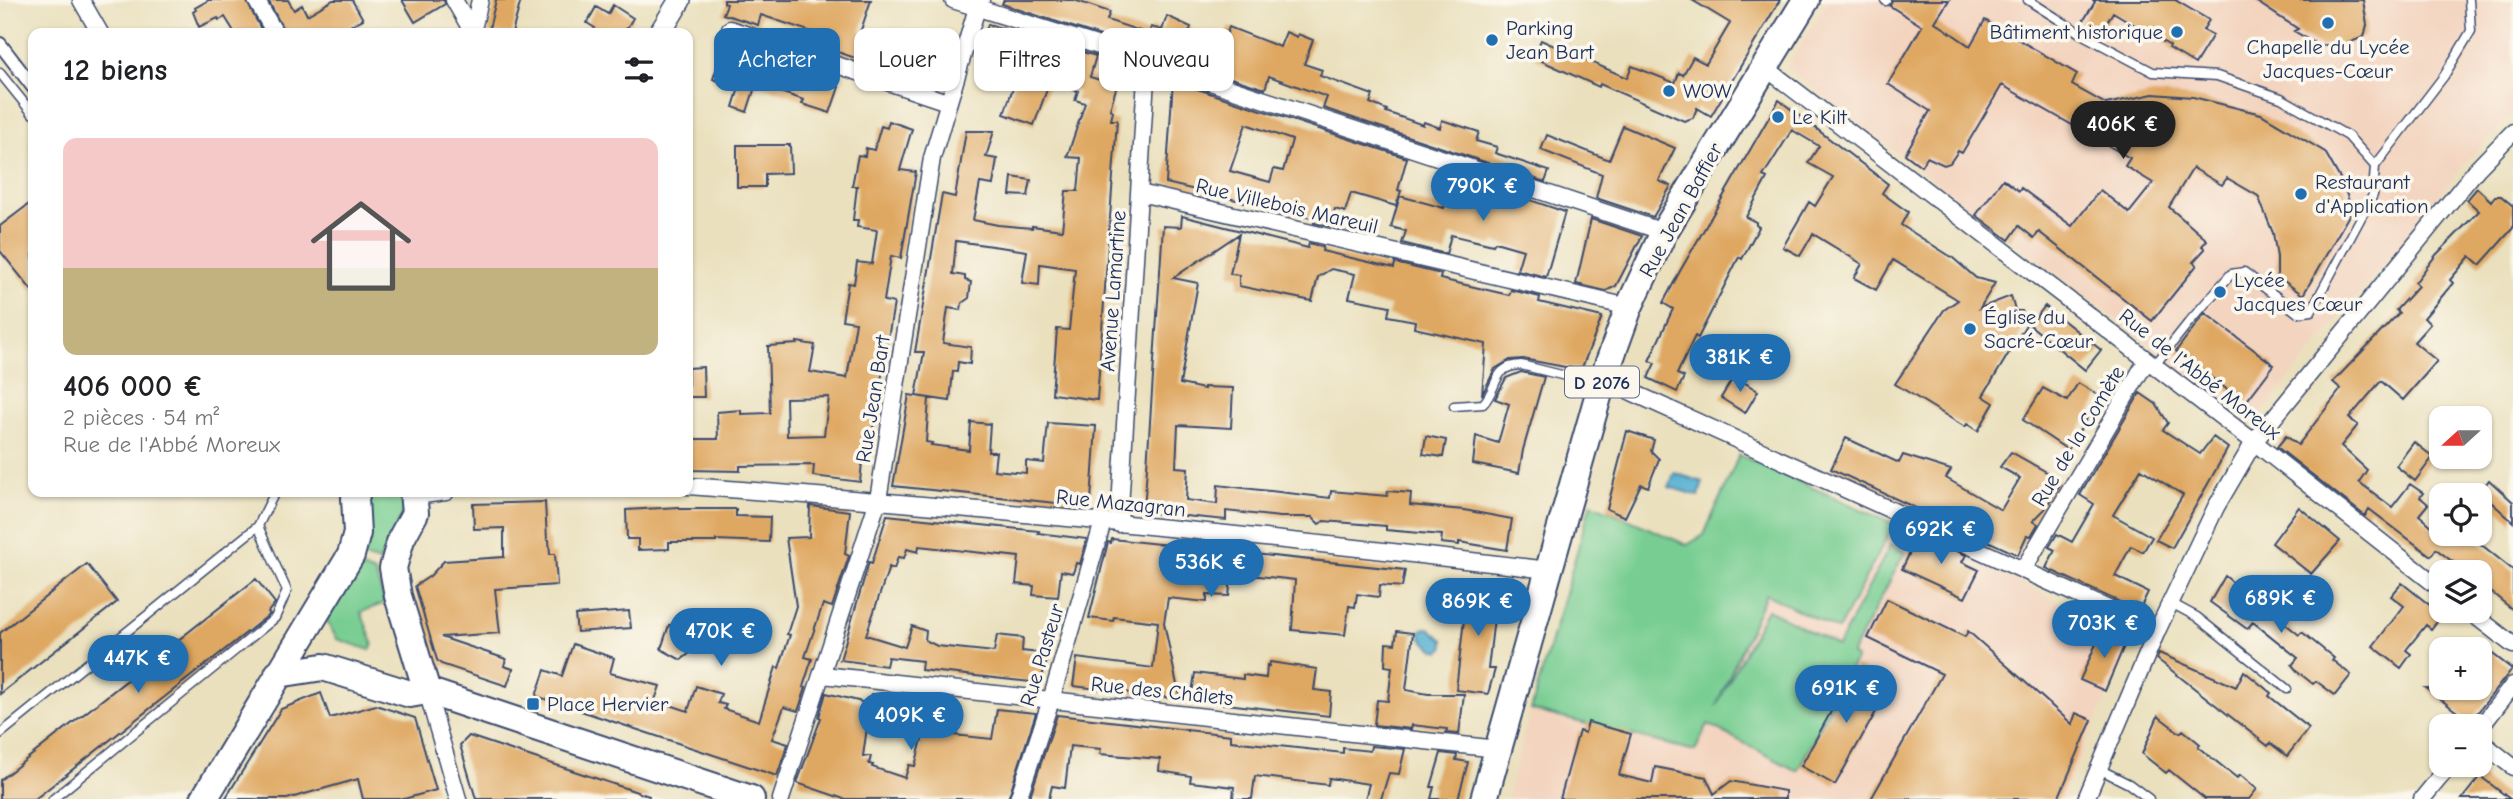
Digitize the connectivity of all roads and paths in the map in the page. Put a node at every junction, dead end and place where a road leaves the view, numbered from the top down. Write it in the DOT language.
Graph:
graph roads {
  1 [pos="81,0"];
  2 [pos="256,0"];
  3 [pos="454,0"];
  4 [pos="480,0"];
  5 [pos="680,0"];
  6 [pos="953,0"];
  7 [pos="1806,0"];
  8 [pos="2028,0"];
  9 [pos="2469,1"];
  10 [pos="979,4"];
  11 [pos="97,28"];
  12 [pos="272,28"];
  13 [pos="470,28"];
  14 [pos="473,28"];
  15 [pos="663,28"];
  16 [pos="0,44"];
  17 [pos="1099,45"];
  18 [pos="840,66"];
  19 [pos="1766,68"];
  20 [pos="1,78"];
  21 [pos="28,80"];
  22 [pos="1234,90"];
  23 [pos="1145,91"];
  24 [pos="947,102"];
  25 [pos="28,108"];
  26 [pos="2513,132"];
  27 [pos="2375,166"];
  28 [pos="1140,193"];
  29 [pos="1664,232"];
  30 [pos="1629,307"];
  31 [pos="2151,363"];
  32 [pos="1602,382"];
  33 [pos="1454,406"];
  34 [pos="2254,442"];
  35 [pos="693,486"];
  36 [pos="272,497"];
  37 [pos="355,497"];
  38 [pos="425,497"];
  39 [pos="878,500"];
  40 [pos="1111,523"];
  41 [pos="258,526"];
  42 [pos="1549,570"];
  43 [pos="2023,570"];
  44 [pos="2429,580"];
  45 [pos="2171,603"];
  46 [pos="317,609"];
  47 [pos="2485,623"];
  48 [pos="2157,631"];
  49 [pos="2513,645"];
  50 [pos="413,646"];
  51 [pos="278,674"];
  52 [pos="822,675"];
  53 [pos="354,677"];
  54 [pos="2513,685"];
  55 [pos="2287,689"];
  56 [pos="427,691"];
  57 [pos="1051,700"];
  58 [pos="2491,714"];
  59 [pos="0,734"];
  60 [pos="1498,749"];
  61 [pos="2492,750"];
  62 [pos="2513,767"];
  63 [pos="2099,769"];
  64 [pos="2440,777"];
  65 [pos="53,799"];
  66 [pos="204,799"];
  67 [pos="458,799"];
  68 [pos="751,799"];
  69 [pos="781,799"];
  70 [pos="1018,799"];
  71 [pos="1484,799"];
  72 [pos="2086,799"];
  73 [pos="2149,799"];
  74 [pos="2422,799"];
  1 -- 11 [label="street"];
  2 -- 12 [label="street"];
  3 -- 13 [label="street"];
  4 -- 14 [label="street"];
  5 -- 15 [label="street"];
  6 -- 10 [label="street"];
  7 -- 19 [label="main road, Rue Jean Baffier / D 2076"];
  8 -- 27 [label="lane"];
  9 -- 27 [label="lane"];
  10 -- 17 [label="street"];
  10 -- 24 [label="street, Rue Jean Bart"];
  16 -- 21 [label="street"];
  18 -- 24 [label="street"];
  19 -- 29 [label="main road, Rue Jean Baffier / D 2076"];
  19 -- 31 [label="street, Rue de l'Abbé Moreux"];
  20 -- 25 [label="lane"];
  22 -- 29 [label="street"];
  23 -- 28 [label="street, Avenue Lamartine"];
  24 -- 39 [label="street, Rue Jean Bart"];
  26 -- 34 [label="street"];
  27 -- 31 [label="lane"];
  28 -- 30 [label="street, Rue Villebois Mareuil"];
  28 -- 40 [label="street, Avenue Lamartine"];
  29 -- 30 [label="main road, Rue Jean Baffier / D 2076"];
  30 -- 32 [label="main road, Rue Jean Baffier / D 2076"];
  31 -- 34 [label="street, Rue de l'Abbé Moreux"];
  31 -- 43 [label="street, Rue de la Comète"];
  32 -- 33 [label="lane"];
  32 -- 42 [label="main road, Rue Jean Baffier / D 2076"];
  32 -- 43 [label="street"];
  34 -- 44 [label="street, Rue de l'Abbé Moreux"];
  34 -- 45 [label="street"];
  35 -- 39 [label="street, Rue Mazagran"];
  36 -- 41 [label="lane"];
  37 -- 46 [label="main road"];
  38 -- 50 [label="main road"];
  39 -- 40 [label="street, Rue Mazagran"];
  39 -- 52 [label="street, Rue Jean Bart"];
  40 -- 42 [label="street, Rue Mazagran"];
  40 -- 57 [label="street, Rue Pasteur"];
  41 -- 59 [label="lane"];
  41 -- 65 [label="lane"];
  42 -- 60 [label="main road, Rue Jean Baffier / D 2076"];
  43 -- 48 [label="street"];
  45 -- 48 [label="street"];
  45 -- 55 [label="lane"];
  46 -- 51 [label="main road"];
  46 -- 53 [label="main road"];
  47 -- 49 [label="street"];
  48 -- 63 [label="street"];
  50 -- 53 [label="main road"];
  50 -- 56 [label="main road"];
  51 -- 53 [label="main road"];
  51 -- 66 [label="main road"];
  52 -- 57 [label="street, Rue des Châlets"];
  52 -- 69 [label="street, Rue Jean Bart"];
  53 -- 56 [label="main road"];
  54 -- 58 [label="street"];
  56 -- 67 [label="street"];
  56 -- 68 [label="main road"];
  57 -- 60 [label="street, Rue des Châlets"];
  57 -- 70 [label="street, Rue Pasteur"];
  60 -- 71 [label="main road, Rue Jean Baffier / D 2076"];
  61 -- 62 [label="street"];
  63 -- 72 [label="street"];
  63 -- 73 [label="lane"];
  64 -- 74 [label="street"];
}
